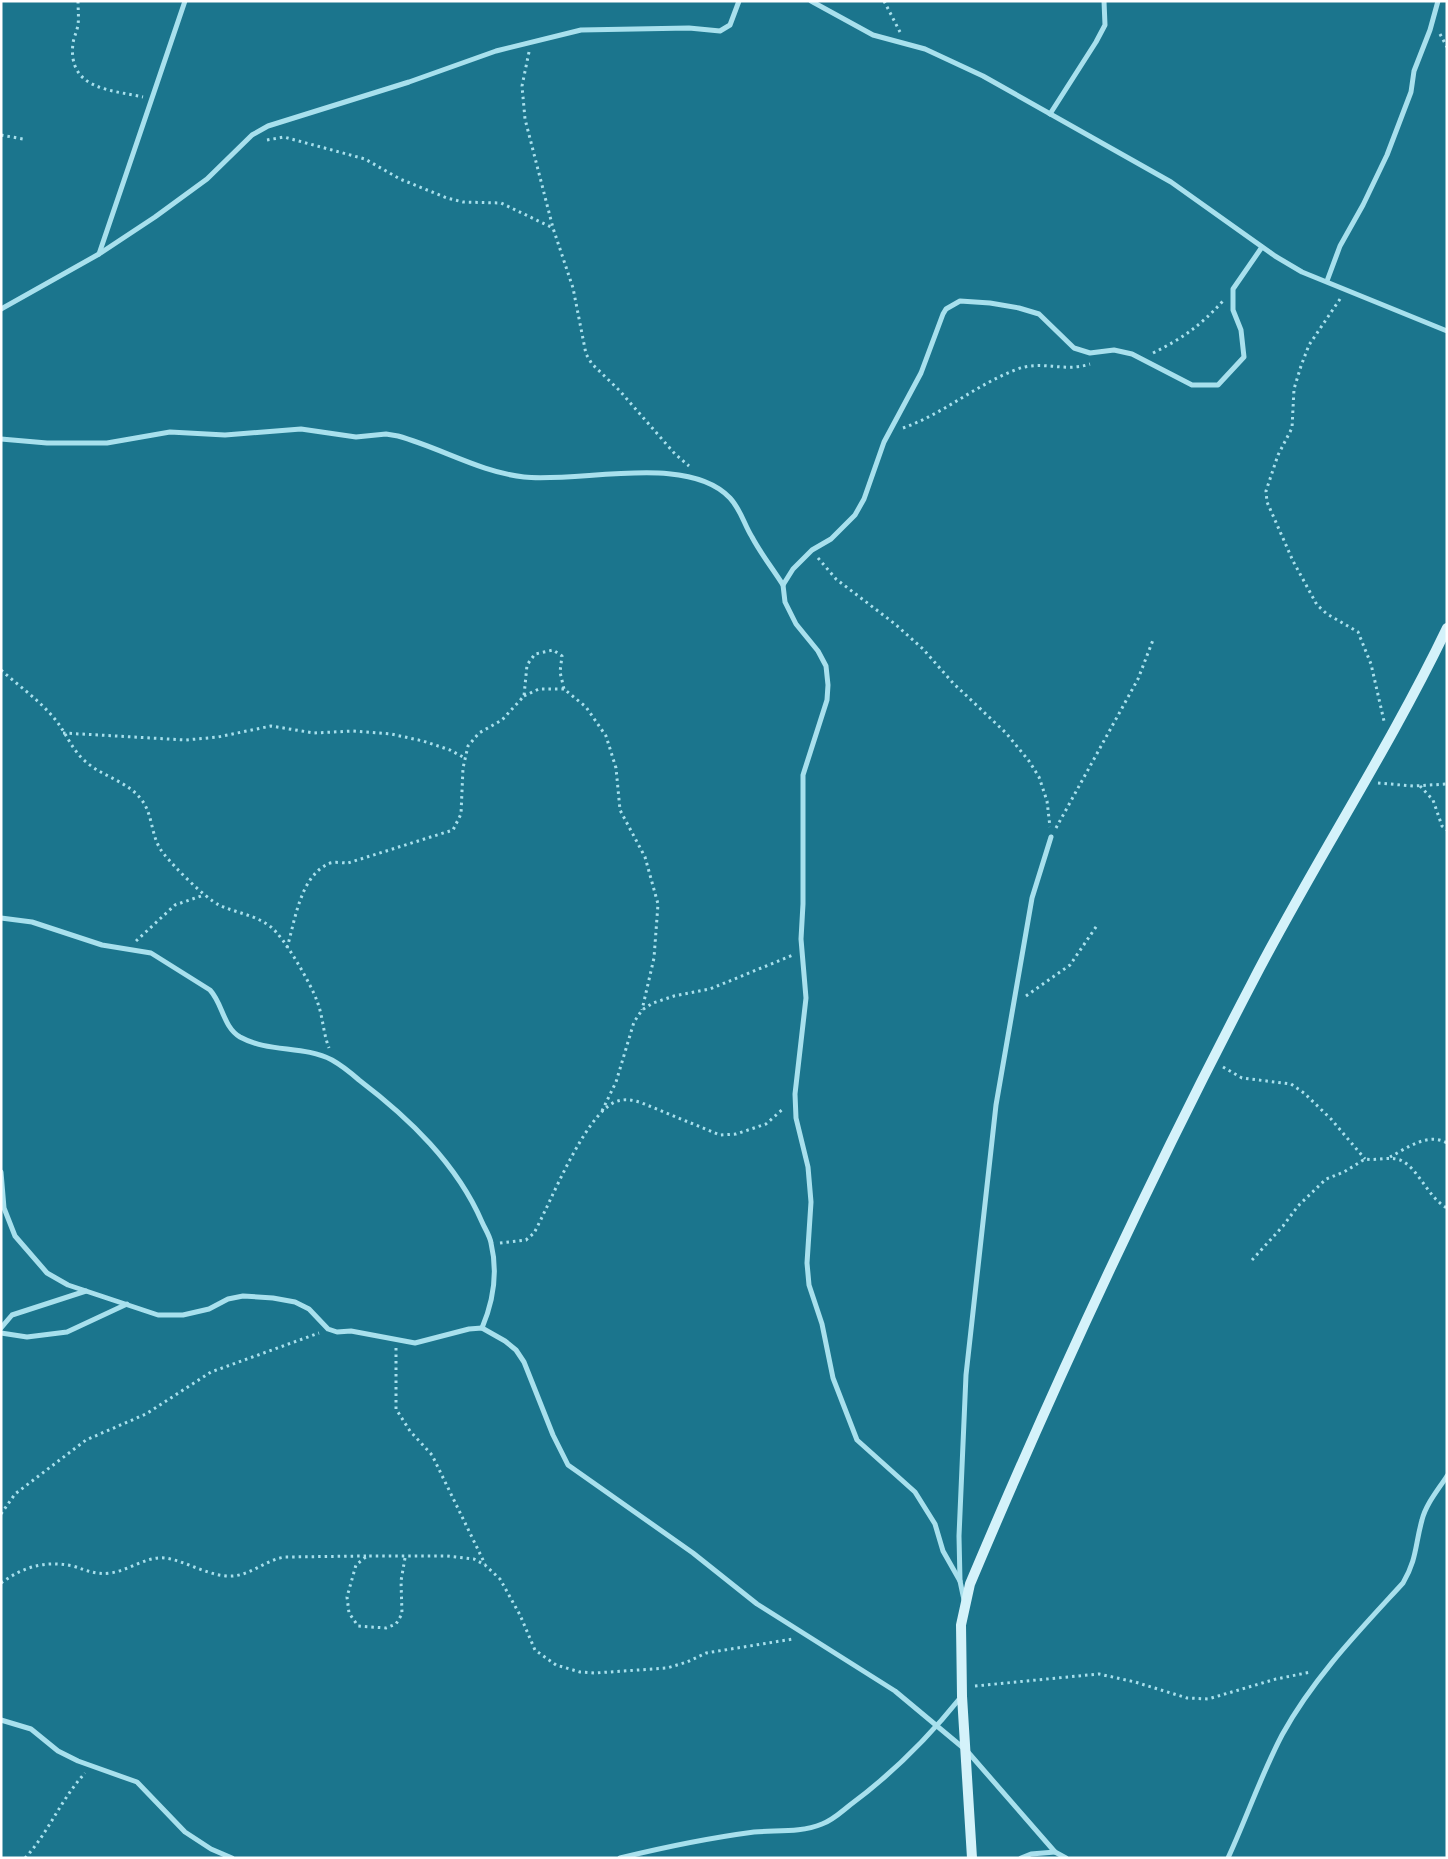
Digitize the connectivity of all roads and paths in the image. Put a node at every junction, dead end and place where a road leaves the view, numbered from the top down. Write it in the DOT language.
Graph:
graph roads {
  1 [pos="78,1"];
  2 [pos="185,1"];
  3 [pos="739,1"];
  4 [pos="811,1"];
  5 [pos="884,1"];
  6 [pos="1104,1"];
  7 [pos="1438,1"];
  8 [pos="532,42"];
  9 [pos="906,44"];
  10 [pos="151,99"];
  11 [pos="1050,114"];
  12 [pos="1,135"];
  13 [pos="23,139"];
  14 [pos="262,142"];
  15 [pos="553,228"];
  16 [pos="1262,247"];
  17 [pos="99,254"];
  18 [pos="1327,281"];
  19 [pos="1234,289"];
  20 [pos="1346,290"];
  21 [pos="1,309"];
  22 [pos="1447,331"];
  23 [pos="1132,354"];
  24 [pos="1095,362"];
  25 [pos="888,433"];
  26 [pos="1,439"];
  27 [pos="690,468"];
  28 [pos="812,550"];
  29 [pos="783,585"];
  30 [pos="1447,628"];
  31 [pos="1153,640"];
  32 [pos="1,670"];
  33 [pos="564,689"];
  34 [pos="524,696"];
  35 [pos="63,732"];
  36 [pos="1389,739"];
  37 [pos="465,758"];
  38 [pos="1365,781"];
  39 [pos="1447,784"];
  40 [pos="1420,786"];
  41 [pos="1447,830"];
  42 [pos="1051,837"];
  43 [pos="204,895"];
  44 [pos="1,918"];
  45 [pos="1098,924"];
  46 [pos="287,948"];
  47 [pos="127,949"];
  48 [pos="802,951"];
  49 [pos="1013,1005"];
  50 [pos="642,1010"];
  51 [pos="333,1061"];
  52 [pos="1212,1061"];
  53 [pos="795,1094"];
  54 [pos="602,1112"];
  55 [pos="1447,1142"];
  56 [pos="1390,1157"];
  57 [pos="1365,1159"];
  58 [pos="1,1172"];
  59 [pos="1447,1208"];
  60 [pos="491,1243"];
  61 [pos="1252,1260"];
  62 [pos="86,1291"];
  63 [pos="127,1304"];
  64 [pos="1,1328"];
  65 [pos="482,1328"];
  66 [pos="328,1329"];
  67 [pos="1,1333"];
  68 [pos="392,1338"];
  69 [pos="1447,1476"];
  70 [pos="1,1514"];
  71 [pos="367,1556"];
  72 [pos="405,1558"];
  73 [pos="486,1565"];
  74 [pos="960,1581"];
  75 [pos="1,1583"];
  76 [pos="965,1606"];
  77 [pos="809,1636"];
  78 [pos="1324,1670"];
  79 [pos="962,1691"];
  80 [pos="1,1720"];
  81 [pos="937,1727"];
  82 [pos="967,1751"];
  83 [pos="92,1767"];
  84 [pos="1055,1852"];
  85 [pos="25,1858"];
  86 [pos="232,1858"];
  87 [pos="620,1858"];
  88 [pos="972,1858"];
  89 [pos="1021,1858"];
  90 [pos="1066,1858"];
  91 [pos="1228,1858"];
  1 -- 10 [label="path"];
  2 -- 10 [label="street"];
  3 -- 8 [label="street"];
  4 -- 9 [label="street"];
  5 -- 9 [label="path"];
  6 -- 11 [label="street"];
  7 -- 18 [label="street"];
  8 -- 15 [label="path"];
  8 -- 17 [label="street"];
  9 -- 11 [label="street"];
  10 -- 17 [label="street"];
  11 -- 16 [label="street"];
  12 -- 13 [label="path"];
  14 -- 15 [label="path"];
  15 -- 27 [label="path"];
  16 -- 18 [label="street"];
  16 -- 19 [label="street"];
  17 -- 21 [label="street"];
  18 -- 20 [label="street"];
  19 -- 23 [label="path"];
  19 -- 23 [label="street"];
  20 -- 22 [label="street"];
  20 -- 36 [label="path"];
  23 -- 25 [label="street"];
  24 -- 25 [label="path"];
  25 -- 28 [label="street"];
  26 -- 29 [label="street"];
  28 -- 29 [label="street"];
  28 -- 42 [label="path"];
  29 -- 48 [label="street"];
  30 -- 36 [label="street"];
  31 -- 42 [label="path"];
  32 -- 35 [label="path"];
  33 -- 34 [label="path"];
  33 -- 34 [label="path"];
  33 -- 50 [label="path"];
  34 -- 37 [label="path"];
  35 -- 37 [label="path"];
  35 -- 43 [label="path"];
  36 -- 38 [label="street"];
  37 -- 46 [label="path"];
  38 -- 40 [label="path"];
  38 -- 52 [label="street"];
  39 -- 40 [label="path"];
  40 -- 41 [label="path"];
  42 -- 49 [label="street"];
  43 -- 46 [label="path"];
  43 -- 47 [label="path"];
  44 -- 47 [label="street"];
  45 -- 49 [label="path"];
  46 -- 51 [label="path"];
  47 -- 51 [label="street"];
  48 -- 50 [label="path"];
  48 -- 53 [label="street"];
  49 -- 74 [label="street"];
  50 -- 54 [label="path"];
  51 -- 60 [label="street"];
  52 -- 57 [label="path"];
  52 -- 76 [label="street"];
  53 -- 54 [label="path"];
  53 -- 74 [label="street"];
  54 -- 60 [label="path"];
  55 -- 56 [label="path"];
  56 -- 57 [label="path"];
  56 -- 59 [label="path"];
  57 -- 61 [label="path"];
  58 -- 62 [label="street"];
  60 -- 65 [label="street"];
  62 -- 63 [label="street"];
  62 -- 64 [label="street"];
  63 -- 66 [label="street"];
  63 -- 67 [label="street"];
  65 -- 68 [label="street"];
  65 -- 77 [label="street"];
  66 -- 68 [label="street"];
  66 -- 70 [label="path"];
  68 -- 73 [label="path"];
  69 -- 78 [label="street"];
  71 -- 72 [label="path"];
  71 -- 72 [label="path"];
  71 -- 75 [label="path"];
  72 -- 73 [label="path"];
  73 -- 77 [label="path"];
  74 -- 76 [label="street"];
  76 -- 79 [label="street"];
  77 -- 81 [label="street"];
  78 -- 79 [label="path"];
  78 -- 91 [label="street"];
  79 -- 81 [label="street"];
  79 -- 82 [label="street"];
  80 -- 83 [label="street"];
  81 -- 82 [label="street"];
  81 -- 87 [label="street"];
  82 -- 84 [label="street"];
  82 -- 88 [label="street"];
  83 -- 85 [label="path"];
  83 -- 86 [label="street"];
  84 -- 89 [label="street"];
  84 -- 90 [label="street"];
}
